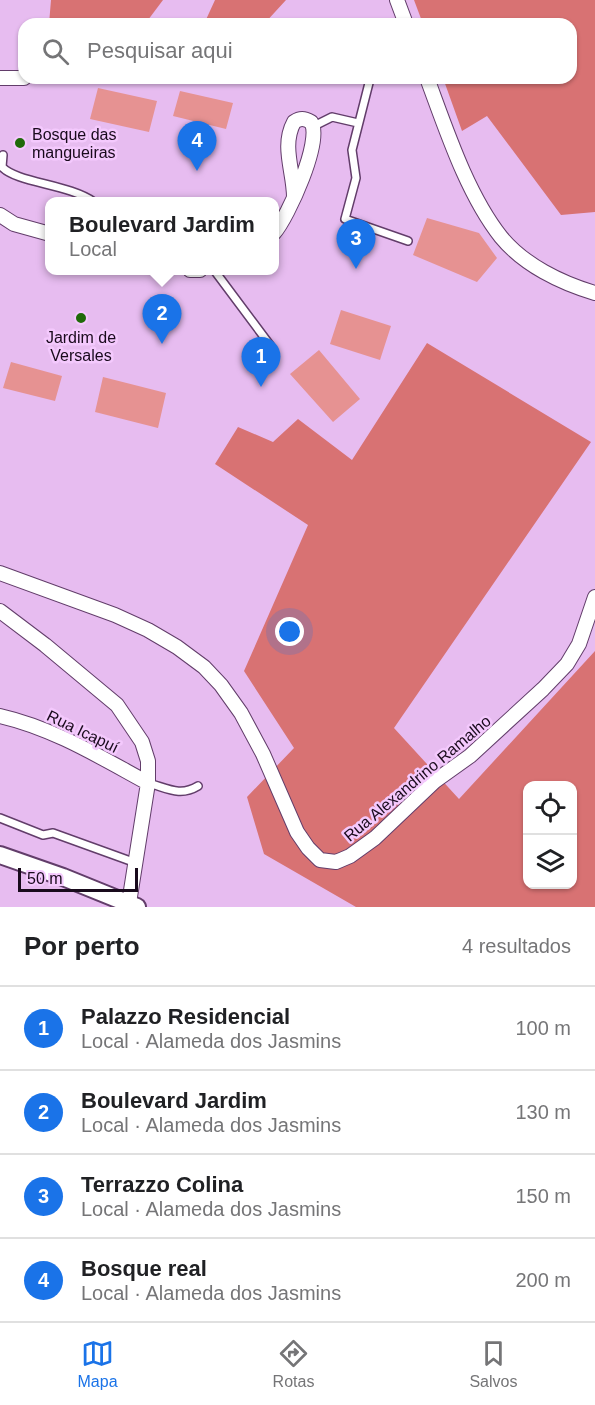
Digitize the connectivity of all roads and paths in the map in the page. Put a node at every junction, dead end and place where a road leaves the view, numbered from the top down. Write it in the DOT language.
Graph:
graph roads {
  1 [pos="397,0"];
  2 [pos="404,18"];
  3 [pos="0,78"];
  4 [pos="18,78"];
  5 [pos="369,84"];
  6 [pos="429,84"];
  7 [pos="358,123"];
  8 [pos="314,126"];
  9 [pos="3,155"];
  10 [pos="289,158"];
  11 [pos="308,160"];
  12 [pos="85,197"];
  13 [pos="294,198"];
  14 [pos="0,215"];
  15 [pos="279,226"];
  16 [pos="45,233"];
  17 [pos="408,240"];
  18 [pos="218,275"];
  19 [pos="595,293"];
  20 [pos="270,345"];
  21 [pos="0,573"];
  22 [pos="595,597"];
  23 [pos="0,611"];
  24 [pos="0,716"];
  25 [pos="148,783"];
  26 [pos="198,786"];
  27 [pos="0,818"];
  28 [pos="0,855"];
  29 [pos="136,863"];
  30 [pos="133,905"];
  1 -- 2 [label="street"];
  3 -- 4 [label="street"];
  5 -- 7 [label="lane"];
  6 -- 19 [label="street"];
  7 -- 8 [label="lane"];
  7 -- 17 [label="lane"];
  8 -- 10 [label="street"];
  8 -- 11 [label="street"];
  9 -- 12 [label="lane"];
  10 -- 11 [label="street"];
  10 -- 13 [label="street"];
  11 -- 13 [label="street"];
  13 -- 15 [label="street"];
  14 -- 16 [label="street"];
  18 -- 20 [label="lane"];
  21 -- 22 [label="street, Rua Alexandrino Ramalho"];
  23 -- 25 [label="street"];
  24 -- 25 [label="street, Rua Icapuí"];
  25 -- 26 [label="lane"];
  25 -- 29 [label="street"];
  27 -- 29 [label="lane"];
  28 -- 30 [label="street"];
  29 -- 30 [label="street"];
}
